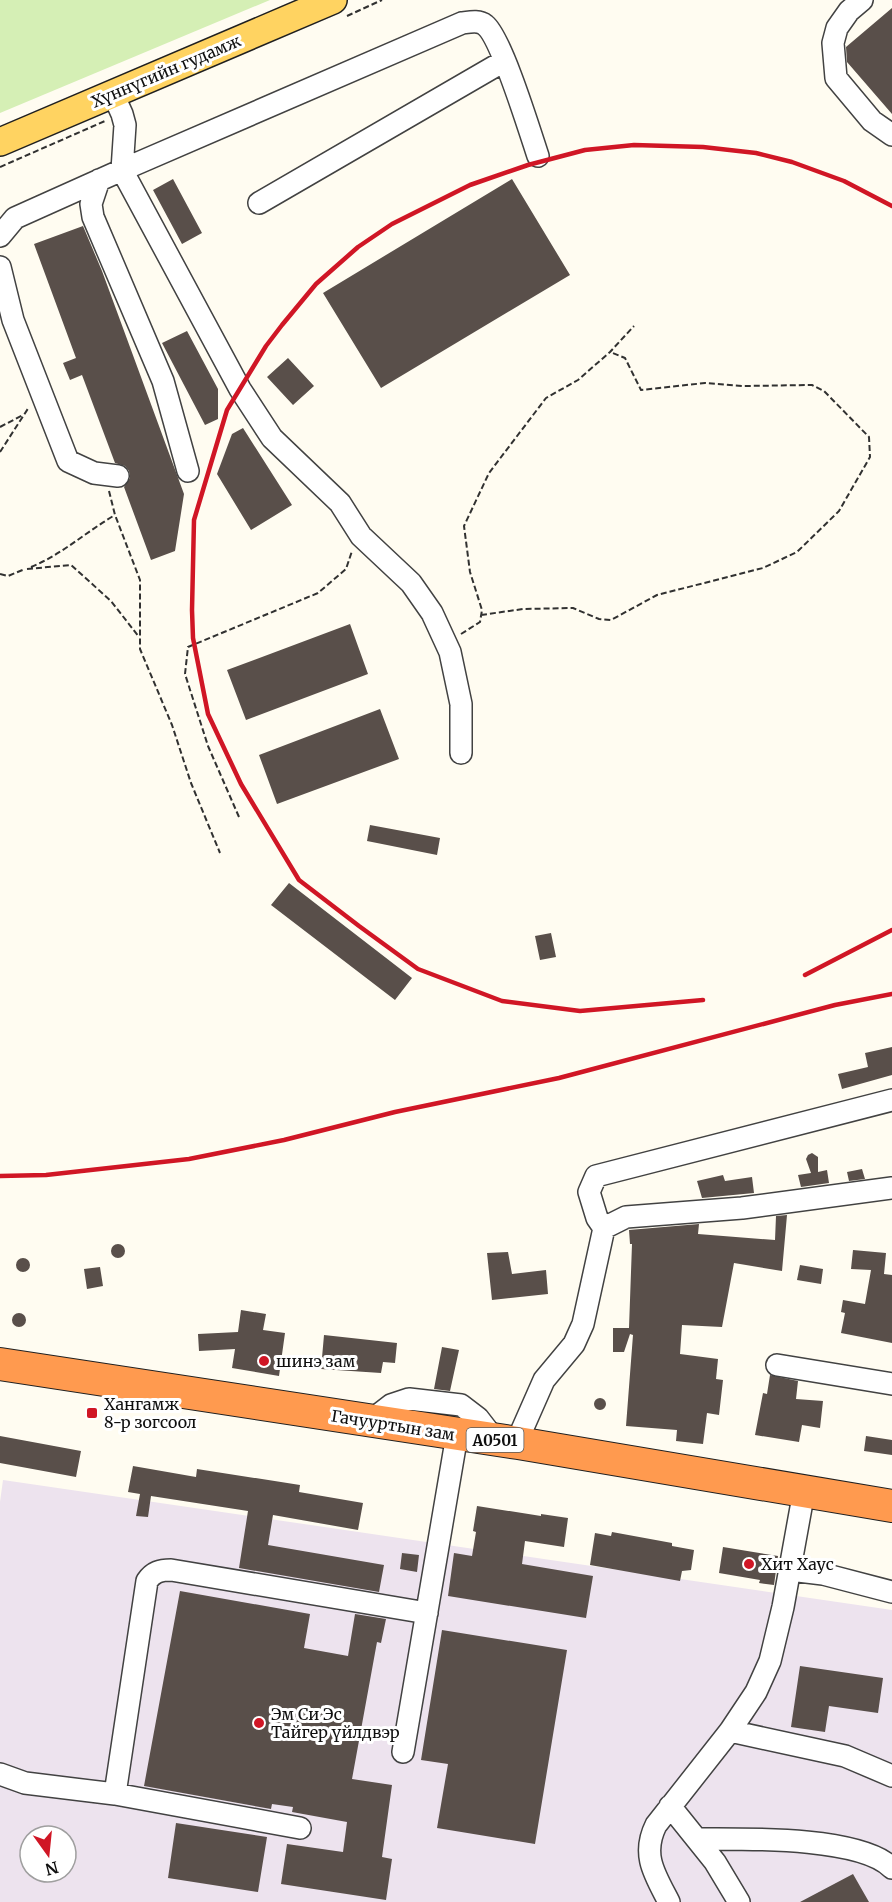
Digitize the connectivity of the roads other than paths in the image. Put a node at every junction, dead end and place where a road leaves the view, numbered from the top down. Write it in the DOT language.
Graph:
graph roads {
  1 [pos="333,0"];
  2 [pos="862,0"];
  3 [pos="504,62"];
  4 [pos="113,94"];
  5 [pos="892,135"];
  6 [pos="0,142"];
  7 [pos="538,156"];
  8 [pos="122,170"];
  9 [pos="99,180"];
  10 [pos="259,203"];
  11 [pos="0,236"];
  12 [pos="0,267"];
  13 [pos="188,471"];
  14 [pos="111,475"];
  15 [pos="461,753"];
  16 [pos="892,1100"];
  17 [pos="892,1188"];
  18 [pos="604,1228"];
  19 [pos="0,1364"];
  20 [pos="777,1365"];
  21 [pos="892,1384"];
  22 [pos="369,1422"];
  23 [pos="457,1435"];
  24 [pos="506,1442"];
  25 [pos="804,1491"];
  26 [pos="892,1506"];
  27 [pos="790,1570"];
  28 [pos="892,1592"];
  29 [pos="427,1613"];
  30 [pos="730,1731"];
  31 [pos="404,1752"];
  32 [pos="0,1774"];
  33 [pos="892,1776"];
  34 [pos="115,1794"];
  35 [pos="670,1806"];
  36 [pos="300,1828"];
  37 [pos="697,1839"];
  38 [pos="892,1868"];
  39 [pos="669,1902"];
  40 [pos="738,1902"];
  1 -- 4 [label="main road, Хүннүгийн гудамж"];
  2 -- 5 [label="street"];
  3 -- 7 [label="street"];
  3 -- 8 [label="street"];
  3 -- 10 [label="street"];
  4 -- 6 [label="main road, Хүннүгийн гудамж"];
  4 -- 8 [label="street"];
  8 -- 9 [label="street"];
  8 -- 15 [label="street"];
  9 -- 11 [label="street"];
  9 -- 13 [label="street"];
  12 -- 14 [label="street"];
  16 -- 18 [label="street"];
  17 -- 18 [label="street"];
  18 -- 24 [label="street"];
  19 -- 22 [label="highway, Гачууртын зам / A0501"];
  20 -- 21 [label="street"];
  22 -- 23 [label="highway, Гачууртын зам / A0501"];
  22 -- 24 [label="street"];
  23 -- 24 [label="highway, Гачууртын зам / A0501"];
  23 -- 29 [label="street"];
  24 -- 25 [label="highway, Гачууртын зам / A0501"];
  25 -- 26 [label="highway, Гачууртын зам / A0501"];
  25 -- 27 [label="street"];
  27 -- 28 [label="street"];
  27 -- 30 [label="street"];
  29 -- 31 [label="street"];
  29 -- 34 [label="street"];
  30 -- 33 [label="street"];
  30 -- 35 [label="street"];
  32 -- 34 [label="street"];
  34 -- 36 [label="street"];
  35 -- 37 [label="street"];
  35 -- 39 [label="street"];
  37 -- 38 [label="street"];
  37 -- 40 [label="street"];
}
